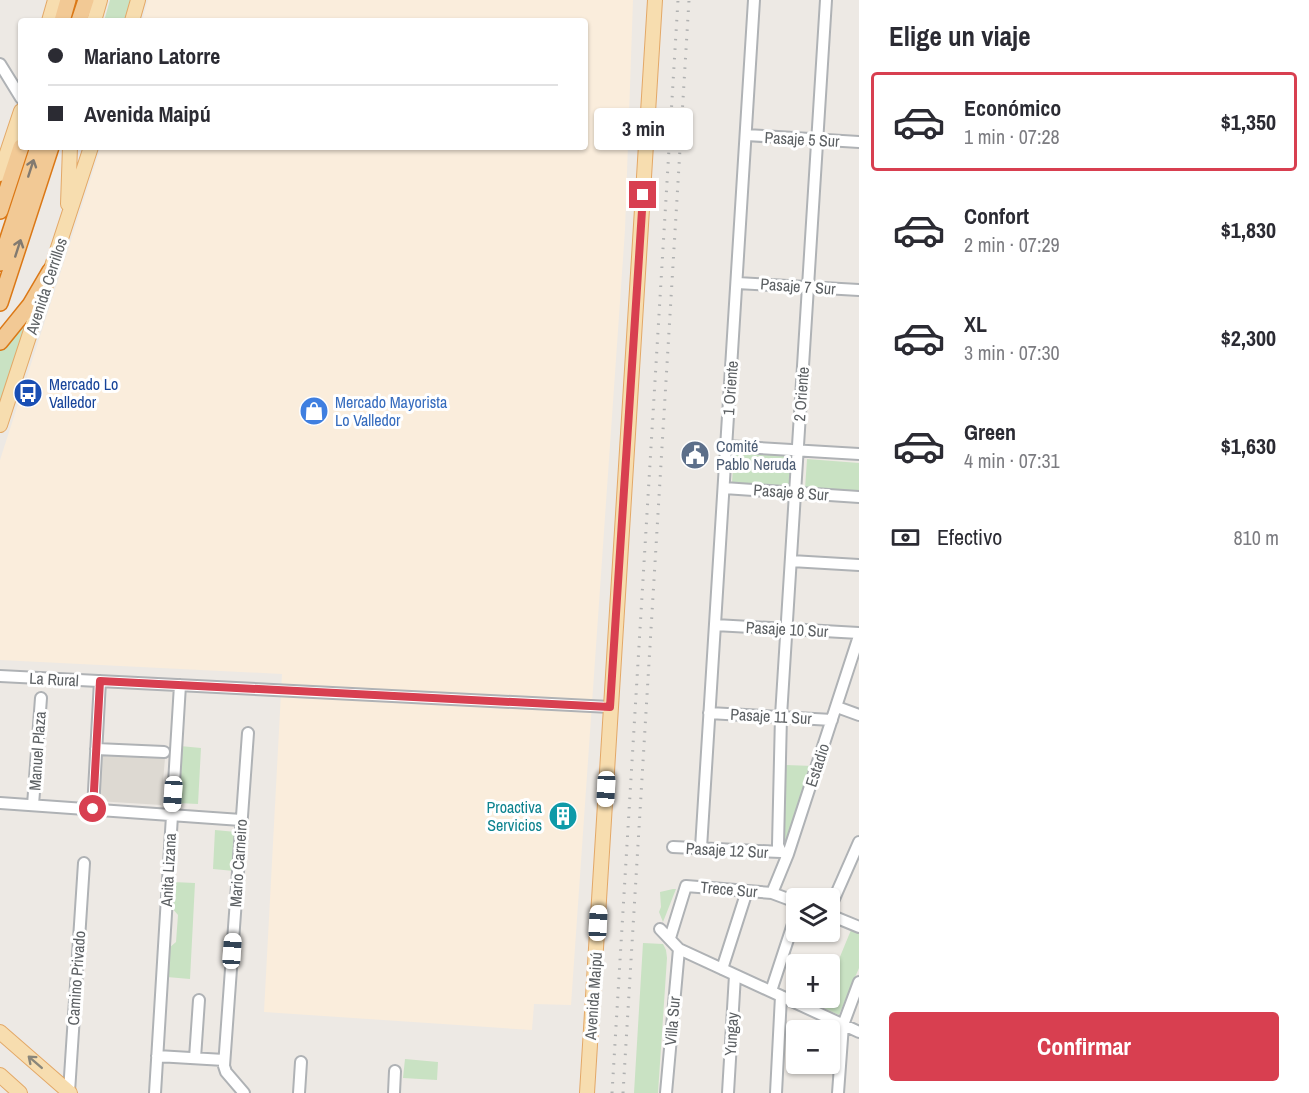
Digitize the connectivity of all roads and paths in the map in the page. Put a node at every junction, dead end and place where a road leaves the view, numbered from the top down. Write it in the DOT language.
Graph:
graph roads {
  1 [pos="56,0"];
  2 [pos="68,0"];
  3 [pos="86,0"];
  4 [pos="100,0"];
  5 [pos="138,0"];
  6 [pos="655,0"];
  7 [pos="754,0"];
  8 [pos="826,0"];
  9 [pos="50,18"];
  10 [pos="63,18"];
  11 [pos="80,18"];
  12 [pos="95,18"];
  13 [pos="133,18"];
  14 [pos="0,64"];
  15 [pos="18,93"];
  16 [pos="746,135"];
  17 [pos="817,140"];
  18 [pos="859,142"];
  19 [pos="17,143"];
  20 [pos="0,146"];
  21 [pos="37,150"];
  22 [pos="50,150"];
  23 [pos="70,150"];
  24 [pos="90,150"];
  25 [pos="0,174"];
  26 [pos="0,212"];
  27 [pos="66,224"];
  28 [pos="0,263"];
  29 [pos="50,271"];
  30 [pos="737,283"];
  31 [pos="808,287"];
  32 [pos="859,290"];
  33 [pos="0,303"];
  34 [pos="0,342"];
  35 [pos="0,425"];
  36 [pos="726,446"];
  37 [pos="798,450"];
  38 [pos="859,454"];
  39 [pos="724,488"];
  40 [pos="795,492"];
  41 [pos="859,496"];
  42 [pos="791,561"];
  43 [pos="859,565"];
  44 [pos="715,625"];
  45 [pos="787,629"];
  46 [pos="859,635"];
  47 [pos="0,676"];
  48 [pos="100,681"];
  49 [pos="180,685"];
  50 [pos="41,698"];
  51 [pos="610,707"];
  52 [pos="837,707"];
  53 [pos="709,713"];
  54 [pos="859,715"];
  55 [pos="782,716"];
  56 [pos="832,720"];
  57 [pos="248,733"];
  58 [pos="96,749"];
  59 [pos="164,752"];
  60 [pos="0,803"];
  61 [pos="33,805"];
  62 [pos="93,809"];
  63 [pos="172,814"];
  64 [pos="241,820"];
  65 [pos="859,842"];
  66 [pos="673,847"];
  67 [pos="701,848"];
  68 [pos="785,853"];
  69 [pos="84,863"];
  70 [pos="839,888"];
  71 [pos="747,891"];
  72 [pos="772,893"];
  73 [pos="786,898"];
  74 [pos="840,919"];
  75 [pos="859,927"];
  76 [pos="660,929"];
  77 [pos="670,938"];
  78 [pos="789,942"];
  79 [pos="679,949"];
  80 [pos="723,969"];
  81 [pos="735,975"];
  82 [pos="859,982"];
  83 [pos="776,994"];
  84 [pos="199,1000"];
  85 [pos="843,1025"];
  86 [pos="0,1032"];
  87 [pos="859,1032"];
  88 [pos="157,1056"];
  89 [pos="195,1058"];
  90 [pos="224,1060"];
  91 [pos="301,1062"];
  92 [pos="395,1071"];
  93 [pos="0,1075"];
  94 [pos="20,1093"];
  95 [pos="69,1093"];
  96 [pos="155,1093"];
  97 [pos="244,1093"];
  98 [pos="299,1093"];
  99 [pos="394,1093"];
  100 [pos="587,1093"];
  101 [pos="666,1093"];
  102 [pos="728,1093"];
  103 [pos="776,1093"];
  104 [pos="838,1093"];
  1 -- 9 [label="main road"];
  2 -- 10 [label="highway"];
  3 -- 11 [label="highway"];
  4 -- 12 [label="main road"];
  5 -- 13 [label="main road"];
  6 -- 51 [label="main road, Avenida Maipú"];
  7 -- 16 [label="street, 1 Oriente"];
  8 -- 17 [label="street, 2 Oriente"];
  14 -- 15 [label="street"];
  16 -- 17 [label="street, Pasaje 5 Sur"];
  16 -- 30 [label="street, 1 Oriente"];
  17 -- 18 [label="street, Pasaje 5 Sur"];
  17 -- 31 [label="street, 2 Oriente"];
  19 -- 20 [label="street"];
  19 -- 25 [label="main road"];
  19 -- 26 [label="highway"];
  28 -- 21 [label="highway, one-way"];
  33 -- 22 [label="highway, one-way"];
  23 -- 27 [label="main road"];
  24 -- 27 [label="main road, Avenida Cerrillos"];
  27 -- 29 [label="main road, Avenida Cerrillos"];
  29 -- 34 [label="highway"];
  29 -- 35 [label="main road, Avenida Cerrillos"];
  30 -- 31 [label="street, Pasaje 7 Sur"];
  30 -- 36 [label="street, 1 Oriente"];
  31 -- 32 [label="street, Pasaje 7 Sur"];
  31 -- 37 [label="street, 2 Oriente"];
  36 -- 37 [label="street"];
  36 -- 39 [label="street, 1 Oriente"];
  37 -- 38 [label="street"];
  37 -- 40 [label="street, 2 Oriente"];
  39 -- 40 [label="street, Pasaje 8 Sur"];
  39 -- 44 [label="street, 1 Oriente"];
  40 -- 41 [label="street, Pasaje 8 Sur"];
  40 -- 42 [label="street, 2 Oriente"];
  42 -- 43 [label="street"];
  42 -- 45 [label="street, 2 Oriente"];
  44 -- 45 [label="street, Pasaje 10 Sur"];
  44 -- 53 [label="street, 1 Oriente"];
  45 -- 46 [label="street, Pasaje 10 Sur"];
  45 -- 55 [label="street, 2 Oriente"];
  46 -- 52 [label="street, Estadio"];
  47 -- 48 [label="street, La Rural"];
  48 -- 49 [label="street, La Rural"];
  48 -- 58 [label="street"];
  49 -- 51 [label="street, La Rural"];
  49 -- 63 [label="street, Anita Lizana"];
  50 -- 61 [label="street, Manuel Plaza"];
  51 -- 100 [label="main road, Avenida Maipú"];
  52 -- 54 [label="street"];
  52 -- 56 [label="street, Estadio"];
  53 -- 55 [label="street, Pasaje 11 Sur"];
  53 -- 67 [label="street, 1 Oriente"];
  55 -- 56 [label="street, Pasaje 11 Sur"];
  55 -- 68 [label="street, 2 Oriente"];
  56 -- 68 [label="street, Estadio"];
  57 -- 64 [label="street, Mario Carneiro"];
  58 -- 59 [label="street"];
  58 -- 62 [label="street"];
  60 -- 61 [label="street"];
  61 -- 62 [label="street"];
  62 -- 63 [label="street"];
  63 -- 64 [label="street"];
  63 -- 88 [label="street, Anita Lizana"];
  64 -- 90 [label="street, Mario Carneiro"];
  65 -- 70 [label="street"];
  66 -- 67 [label="street, Pasaje 12 Sur"];
  67 -- 68 [label="street, Pasaje 12 Sur"];
  68 -- 72 [label="street, Estadio"];
  69 -- 95 [label="street, Camino Privado"];
  71 -- 72 [label="street, Trece Sur"];
  71 -- 77 [label="street, Trece Sur"];
  71 -- 80 [label="street"];
  72 -- 73 [label="street, Trece Sur"];
  74 -- 75 [label="street"];
  76 -- 77 [label="street"];
  77 -- 79 [label="street"];
  78 -- 83 [label="street"];
  79 -- 80 [label="street"];
  79 -- 101 [label="street, Villa Sur"];
  80 -- 81 [label="street"];
  81 -- 83 [label="street"];
  81 -- 102 [label="street, Yungay"];
  82 -- 85 [label="street"];
  83 -- 85 [label="street"];
  83 -- 103 [label="street"];
  84 -- 89 [label="street"];
  85 -- 87 [label="street"];
  85 -- 104 [label="street"];
  95 -- 86 [label="main road, one-way"];
  88 -- 89 [label="street"];
  88 -- 96 [label="street, Anita Lizana"];
  89 -- 90 [label="street"];
  90 -- 97 [label="street"];
  91 -- 98 [label="street"];
  92 -- 99 [label="street"];
  93 -- 94 [label="main road"];
}
